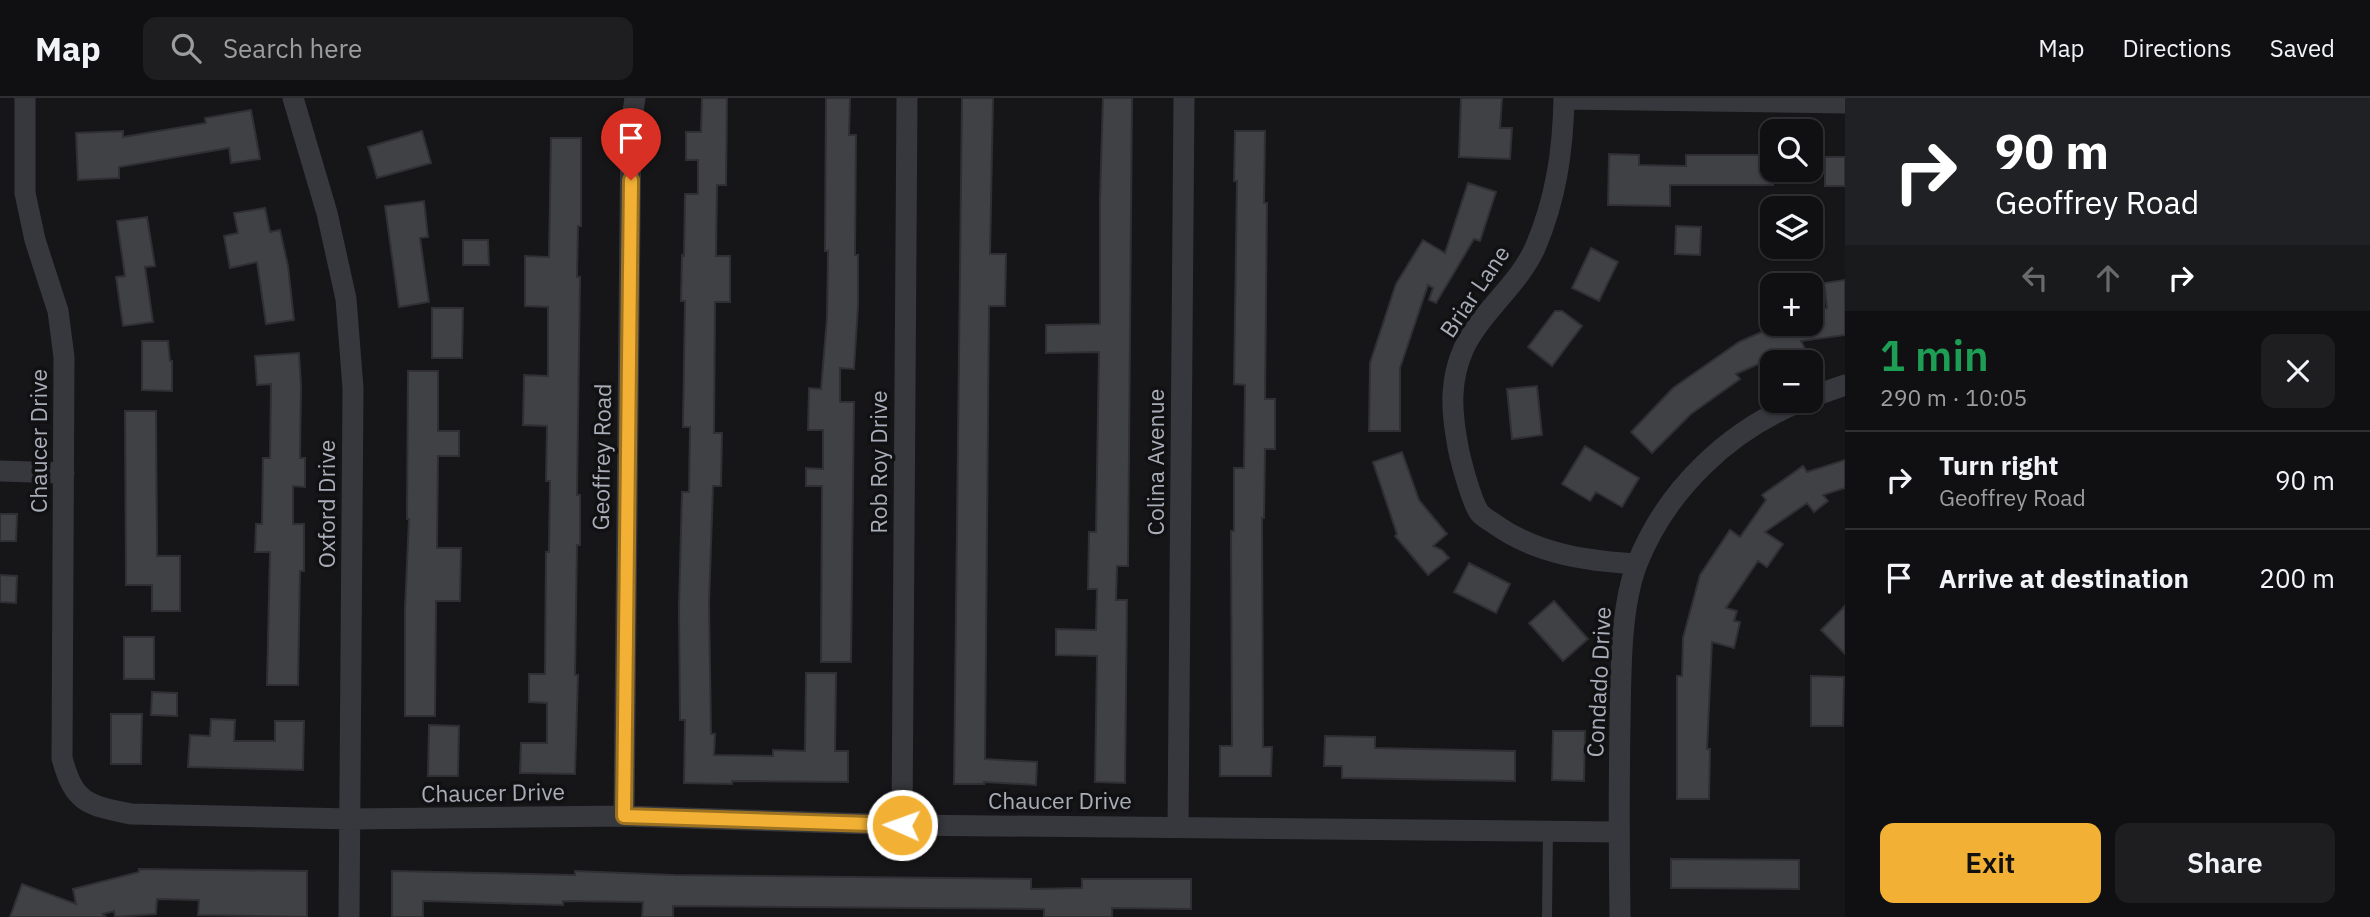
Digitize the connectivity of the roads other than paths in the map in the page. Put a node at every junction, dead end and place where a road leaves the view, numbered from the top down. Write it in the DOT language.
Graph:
graph roads {
  1 [pos="25,98"];
  2 [pos="293,98"];
  3 [pos="635,98"];
  4 [pos="907,98"];
  5 [pos="1184,98"];
  6 [pos="1564,98"];
  7 [pos="1722,99"];
  8 [pos="1845,103"];
  9 [pos="1845,385"];
  10 [pos="1823,393"];
  11 [pos="1773,413"];
  12 [pos="0,471"];
  13 [pos="65,473"];
  14 [pos="1637,564"];
  15 [pos="624,816"];
  16 [pos="350,819"];
  17 [pos="902,825"];
  18 [pos="1178,827"];
  19 [pos="1548,830"];
  20 [pos="1618,832"];
  21 [pos="349,917"];
  22 [pos="1547,917"];
  23 [pos="1620,917"];
  1 -- 13 [label="street, Chaucer Drive"];
  2 -- 16 [label="street, Oxford Drive"];
  3 -- 15 [label="street, Geoffrey Road"];
  4 -- 17 [label="street, Rob Roy Drive"];
  5 -- 18 [label="street, Colina Avenue"];
  6 -- 7 [label="street"];
  6 -- 14 [label="street, Briar Lane"];
  7 -- 8 [label="street"];
  9 -- 10 [label="street"];
  11 -- 14 [label="street, Condado Drive"];
  12 -- 13 [label="street"];
  13 -- 16 [label="street, Chaucer Drive"];
  14 -- 20 [label="street, Condado Drive"];
  15 -- 16 [label="street, Chaucer Drive"];
  15 -- 17 [label="street, Chaucer Drive"];
  16 -- 21 [label="street, Oxford Drive"];
  17 -- 18 [label="street, Chaucer Drive"];
  18 -- 19 [label="street, Chaucer Drive"];
  19 -- 20 [label="street, Chaucer Drive"];
  19 -- 22 [label="lane"];
  20 -- 23 [label="street, Condado Drive"];
}
